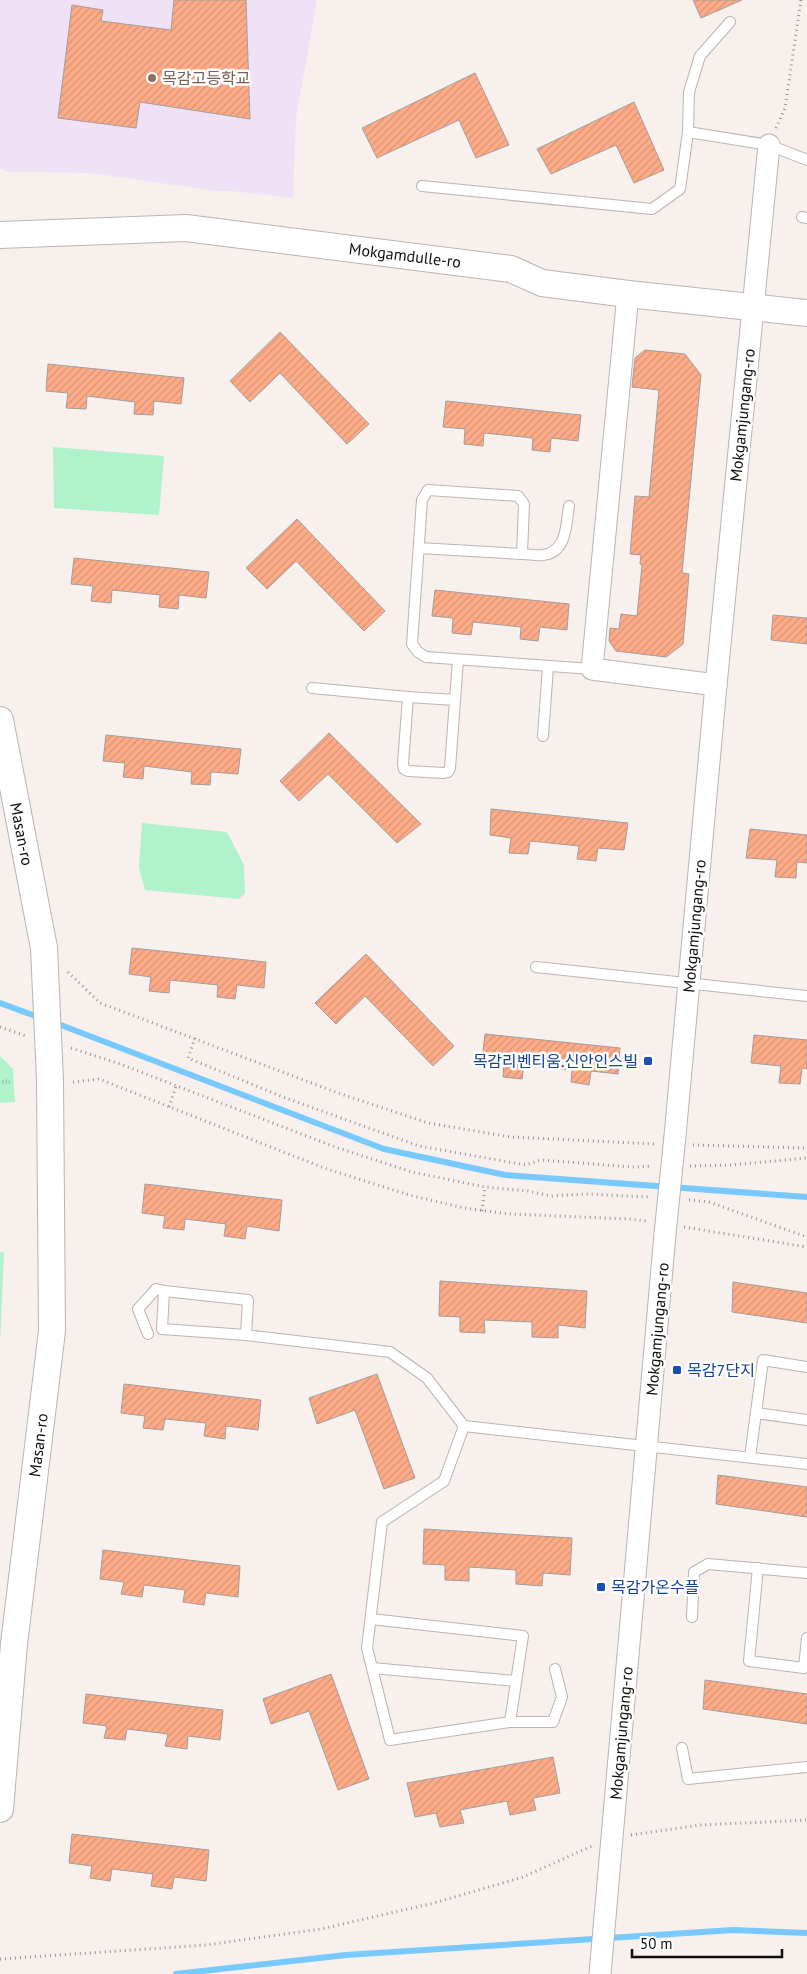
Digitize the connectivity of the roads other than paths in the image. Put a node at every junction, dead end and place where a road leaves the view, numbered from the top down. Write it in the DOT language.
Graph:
graph roads {
  1 [pos="730,22"];
  2 [pos="688,132"];
  3 [pos="769,145"];
  4 [pos="807,160"];
  5 [pos="422,186"];
  6 [pos="0,235"];
  7 [pos="628,294"];
  8 [pos="753,307"];
  9 [pos="807,313"];
  10 [pos="569,506"];
  11 [pos="420,548"];
  12 [pos="522,554"];
  13 [pos="458,660"];
  14 [pos="548,667"];
  15 [pos="592,669"];
  16 [pos="716,685"];
  17 [pos="312,688"];
  18 [pos="408,697"];
  19 [pos="455,700"];
  20 [pos="0,720"];
  21 [pos="543,736"];
  22 [pos="536,967"];
  23 [pos="688,983"];
  24 [pos="807,996"];
  25 [pos="164,1291"];
  26 [pos="148,1334"];
  27 [pos="246,1335"];
  28 [pos="807,1367"];
  29 [pos="756,1413"];
  30 [pos="807,1420"];
  31 [pos="464,1426"];
  32 [pos="647,1446"];
  33 [pos="750,1457"];
  34 [pos="807,1464"];
  35 [pos="758,1568"];
  36 [pos="807,1572"];
  37 [pos="692,1617"];
  38 [pos="371,1620"];
  39 [pos="807,1638"];
  40 [pos="372,1668"];
  41 [pos="555,1669"];
  42 [pos="516,1680"];
  43 [pos="510,1722"];
  44 [pos="682,1748"];
  45 [pos="807,1767"];
  46 [pos="0,1809"];
  47 [pos="600,1974"];
  1 -- 2 [label="lane"];
  2 -- 3 [label="lane"];
  2 -- 5 [label="lane"];
  3 -- 4 [label="lane"];
  3 -- 8 [label="street, Mokgamjungang-ro"];
  6 -- 7 [label="street, Mokgamdulle-ro"];
  7 -- 8 [label="street, Mokgamdulle-ro"];
  7 -- 15 [label="street"];
  8 -- 9 [label="street, Mokgamdulle-ro"];
  8 -- 16 [label="street, Mokgamjungang-ro"];
  10 -- 12 [label="lane"];
  11 -- 12 [label="lane"];
  11 -- 12 [label="lane"];
  11 -- 13 [label="lane"];
  13 -- 14 [label="lane"];
  13 -- 19 [label="lane"];
  14 -- 15 [label="lane"];
  14 -- 21 [label="lane"];
  15 -- 16 [label="street"];
  16 -- 23 [label="street, Mokgamjungang-ro"];
  17 -- 18 [label="lane"];
  18 -- 19 [label="lane"];
  18 -- 19 [label="lane"];
  20 -- 46 [label="street, Masan-ro, bridge"];
  22 -- 23 [label="lane"];
  23 -- 24 [label="lane"];
  23 -- 32 [label="street, Mokgamjungang-ro, bridge"];
  25 -- 26 [label="lane"];
  25 -- 27 [label="lane"];
  25 -- 27 [label="lane"];
  27 -- 31 [label="lane"];
  28 -- 29 [label="lane"];
  29 -- 30 [label="lane"];
  29 -- 33 [label="lane"];
  31 -- 32 [label="lane"];
  31 -- 38 [label="lane"];
  32 -- 33 [label="lane"];
  32 -- 47 [label="street, Mokgamjungang-ro"];
  33 -- 34 [label="lane"];
  35 -- 36 [label="lane"];
  35 -- 37 [label="lane"];
  35 -- 39 [label="lane"];
  38 -- 40 [label="lane"];
  38 -- 42 [label="lane"];
  40 -- 42 [label="lane"];
  40 -- 43 [label="lane"];
  41 -- 43 [label="lane"];
  42 -- 43 [label="lane"];
  44 -- 45 [label="lane"];
}
